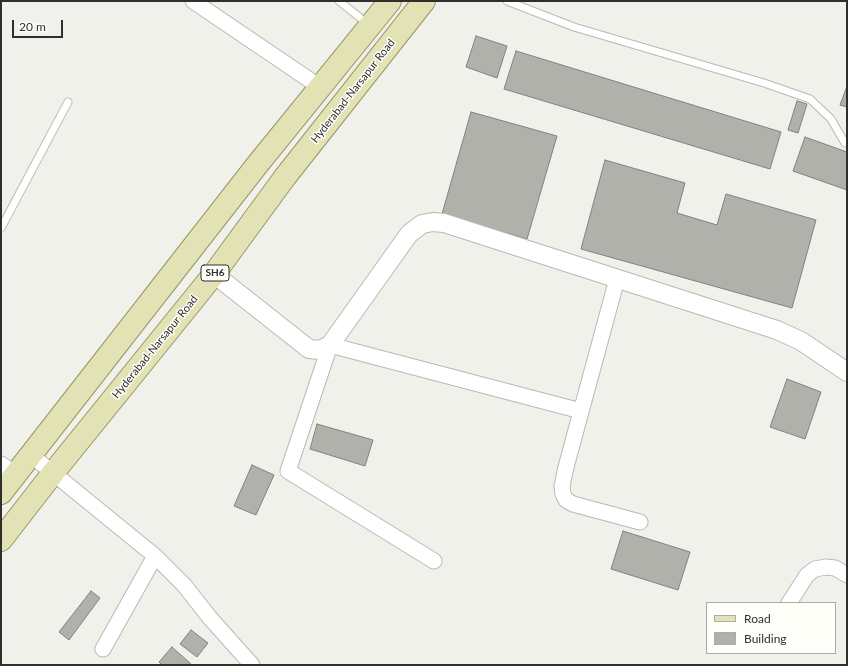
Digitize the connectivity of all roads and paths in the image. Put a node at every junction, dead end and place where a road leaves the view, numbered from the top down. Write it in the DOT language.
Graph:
graph roads {
  1 [pos="193,1"];
  2 [pos="339,1"];
  3 [pos="390,1"];
  4 [pos="424,1"];
  5 [pos="507,1"];
  6 [pos="370,26"];
  7 [pos="320,87"];
  8 [pos="68,102"];
  9 [pos="845,143"];
  10 [pos="1,228"];
  11 [pos="214,274"];
  12 [pos="617,279"];
  13 [pos="330,345"];
  14 [pos="847,372"];
  15 [pos="581,411"];
  16 [pos="31,455"];
  17 [pos="8,469"];
  18 [pos="53,473"];
  19 [pos="1,493"];
  20 [pos="640,522"];
  21 [pos="1,540"];
  22 [pos="155,556"];
  23 [pos="434,561"];
  24 [pos="847,575"];
  25 [pos="790,602"];
  26 [pos="103,649"];
  27 [pos="252,665"];
  1 -- 7 [label="street"];
  2 -- 6 [label="lane"];
  3 -- 6 [label="main road"];
  4 -- 11 [label="main road, Hyderabad-Narsapur Road / SH6"];
  5 -- 9 [label="lane"];
  6 -- 7 [label="main road"];
  7 -- 16 [label="main road"];
  8 -- 10 [label="lane"];
  11 -- 13 [label="street"];
  11 -- 18 [label="main road, Hyderabad-Narsapur Road / SH6"];
  12 -- 13 [label="street"];
  12 -- 14 [label="street"];
  12 -- 15 [label="street"];
  13 -- 15 [label="street"];
  13 -- 23 [label="street"];
  15 -- 20 [label="street"];
  16 -- 17 [label="main road"];
  16 -- 18 [label="street"];
  17 -- 19 [label="main road"];
  18 -- 21 [label="main road, Hyderabad-Narsapur Road / SH6"];
  18 -- 22 [label="street"];
  22 -- 26 [label="street"];
  22 -- 27 [label="street"];
  24 -- 25 [label="street"];
}
